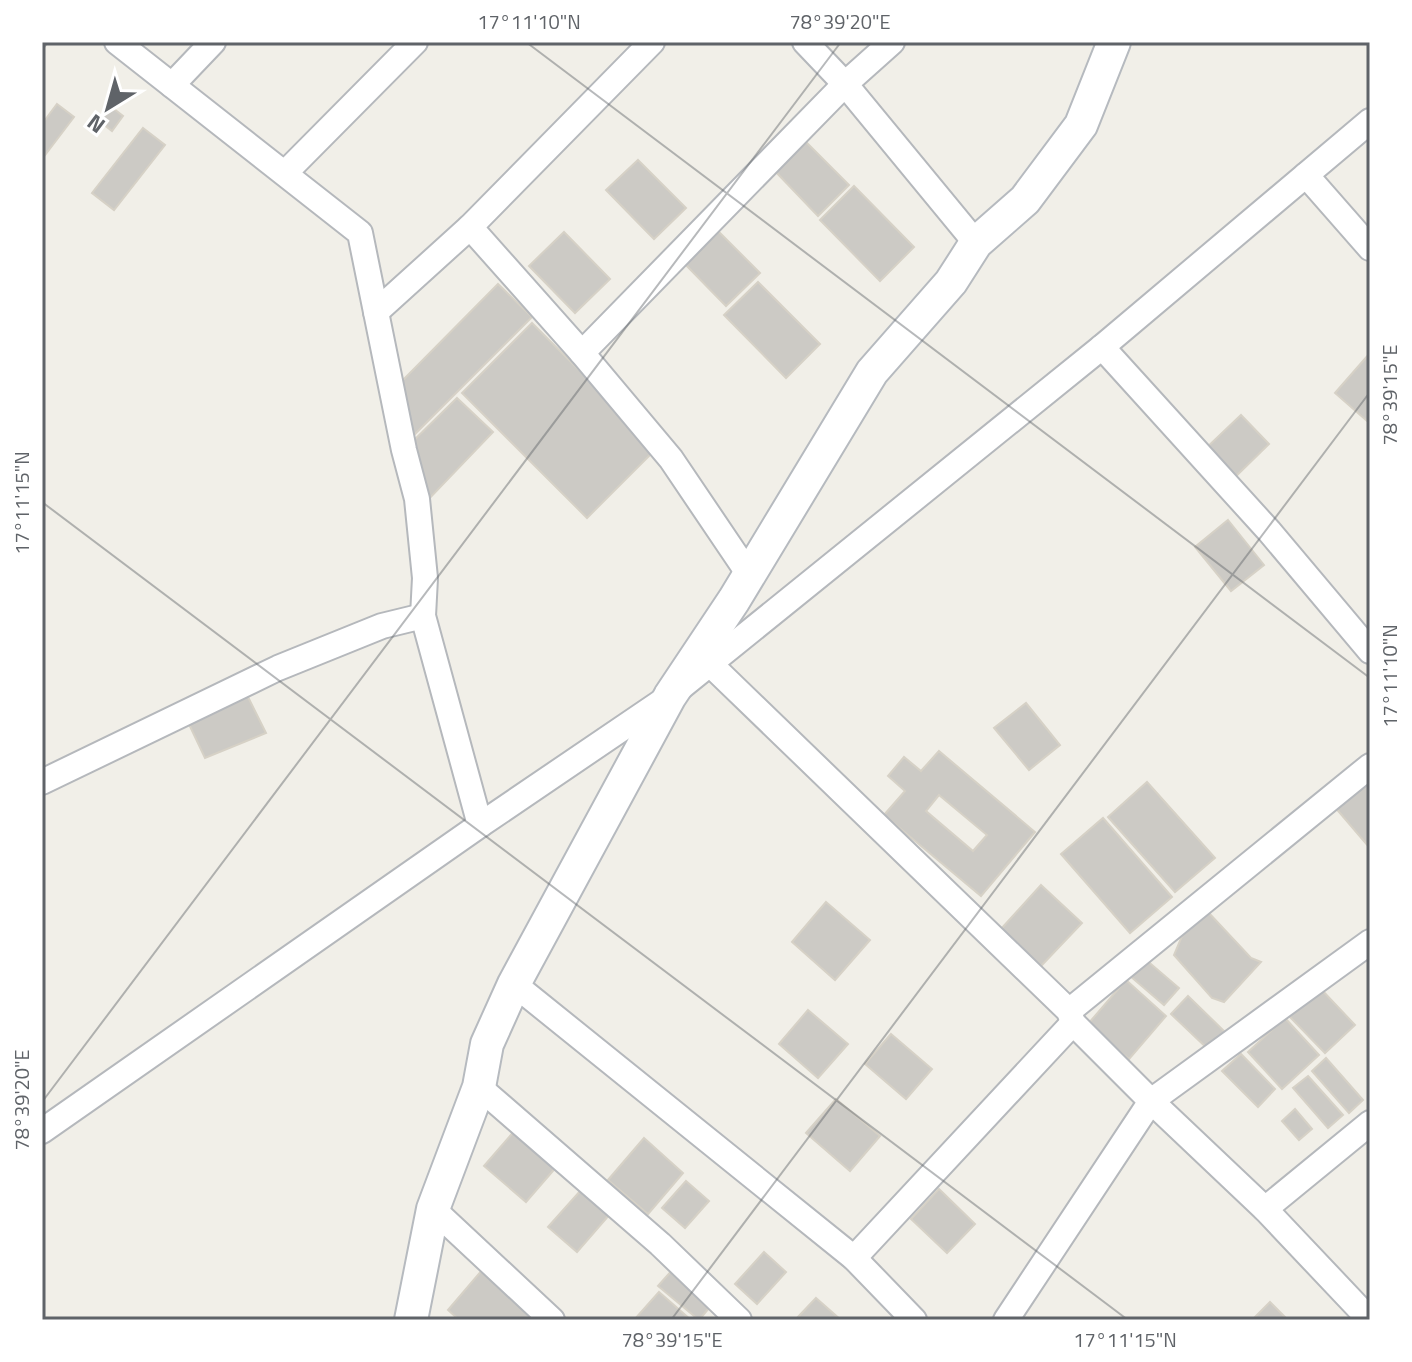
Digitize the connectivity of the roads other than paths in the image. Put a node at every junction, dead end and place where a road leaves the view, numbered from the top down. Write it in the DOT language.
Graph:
graph roads {
  1 [pos="117,42"];
  2 [pos="213,42"];
  3 [pos="415,42"];
  4 [pos="652,42"];
  5 [pos="805,42"];
  6 [pos="892,42"];
  7 [pos="1114,42"];
  8 [pos="845,84"];
  9 [pos="172,85"];
  10 [pos="1370,121"];
  11 [pos="285,173"];
  12 [pos="1306,175"];
  13 [pos="470,227"];
  14 [pos="976,243"];
  15 [pos="1370,248"];
  16 [pos="376,312"];
  17 [pos="1102,347"];
  18 [pos="582,353"];
  19 [pos="748,573"];
  20 [pos="423,616"];
  21 [pos="1370,651"];
  22 [pos="709,663"];
  23 [pos="670,696"];
  24 [pos="1370,766"];
  25 [pos="42,782"];
  26 [pos="480,825"];
  27 [pos="1370,942"];
  28 [pos="514,984"];
  29 [pos="1071,1017"];
  30 [pos="479,1087"];
  31 [pos="1151,1101"];
  32 [pos="1370,1123"];
  33 [pos="42,1131"];
  34 [pos="433,1209"];
  35 [pos="1265,1209"];
  36 [pos="854,1258"];
  37 [pos="1366,1318"];
  38 [pos="411,1320"];
  39 [pos="552,1320"];
  40 [pos="739,1320"];
  41 [pos="914,1320"];
  42 [pos="1006,1320"];
  1 -- 9 [label="street"];
  2 -- 9 [label="street"];
  3 -- 11 [label="street"];
  4 -- 13 [label="street"];
  5 -- 8 [label="street"];
  6 -- 8 [label="street"];
  7 -- 14 [label="main road"];
  8 -- 14 [label="street"];
  8 -- 18 [label="street"];
  9 -- 11 [label="street"];
  10 -- 12 [label="street"];
  11 -- 16 [label="street"];
  12 -- 15 [label="street"];
  12 -- 17 [label="street"];
  13 -- 16 [label="street"];
  13 -- 18 [label="street"];
  14 -- 19 [label="main road"];
  16 -- 20 [label="street"];
  17 -- 21 [label="street"];
  17 -- 22 [label="street"];
  18 -- 19 [label="street"];
  19 -- 23 [label="main road"];
  20 -- 25 [label="street"];
  20 -- 26 [label="street"];
  22 -- 23 [label="street"];
  22 -- 29 [label="street"];
  23 -- 26 [label="street"];
  23 -- 28 [label="main road"];
  24 -- 29 [label="street"];
  26 -- 33 [label="street"];
  27 -- 31 [label="street"];
  28 -- 30 [label="main road"];
  28 -- 36 [label="street"];
  29 -- 31 [label="street"];
  29 -- 36 [label="street"];
  30 -- 34 [label="main road"];
  30 -- 40 [label="street"];
  31 -- 35 [label="street"];
  31 -- 42 [label="street"];
  32 -- 35 [label="street"];
  34 -- 38 [label="main road"];
  34 -- 39 [label="street"];
  35 -- 37 [label="street"];
  36 -- 41 [label="street"];
}
